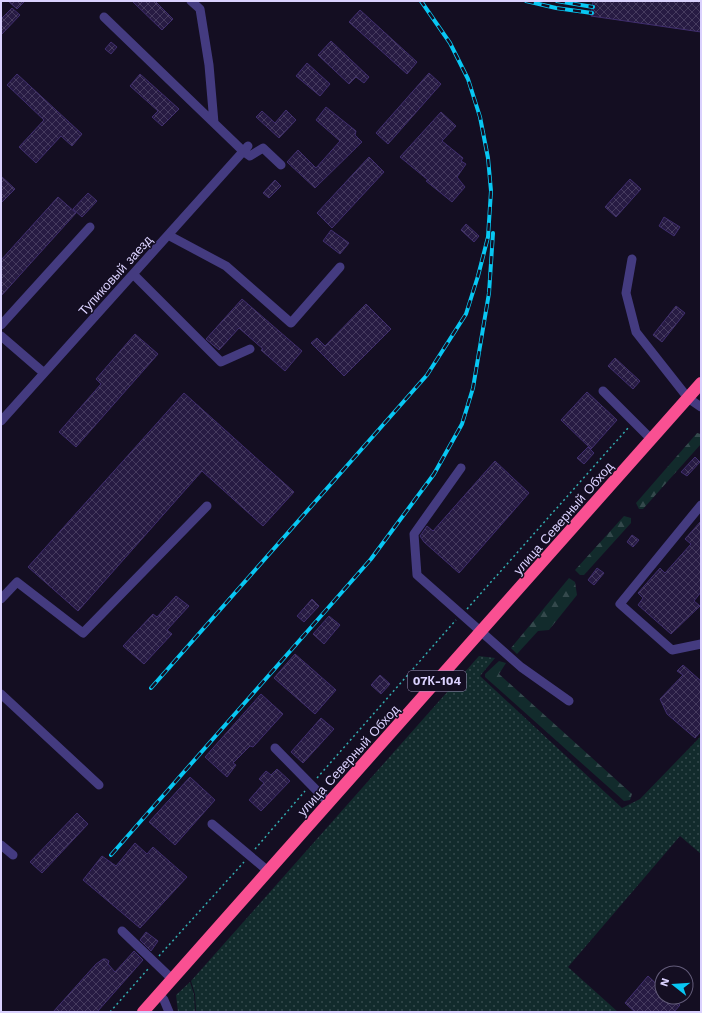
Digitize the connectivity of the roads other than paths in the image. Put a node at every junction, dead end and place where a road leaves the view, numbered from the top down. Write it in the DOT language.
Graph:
graph roads {
  1 [pos="191,1"];
  2 [pos="104,17"];
  3 [pos="214,123"];
  4 [pos="246,149"];
  5 [pos="281,165"];
  6 [pos="90,227"];
  7 [pos="168,235"];
  8 [pos="632,259"];
  9 [pos="340,267"];
  10 [pos="133,274"];
  11 [pos="1,325"];
  12 [pos="1,336"];
  13 [pos="250,349"];
  14 [pos="44,373"];
  15 [pos="701,383"];
  16 [pos="603,391"];
  17 [pos="688,398"];
  18 [pos="701,407"];
  19 [pos="1,421"];
  20 [pos="651,439"];
  21 [pos="461,468"];
  22 [pos="701,505"];
  23 [pos="207,506"];
  24 [pos="1,598"];
  25 [pos="481,631"];
  26 [pos="701,644"];
  27 [pos="1,694"];
  28 [pos="569,702"];
  29 [pos="275,748"];
  30 [pos="99,785"];
  31 [pos="329,803"];
  32 [pos="212,824"];
  33 [pos="1,845"];
  34 [pos="13,855"];
  35 [pos="268,871"];
  36 [pos="122,931"];
  37 [pos="172,979"];
  38 [pos="158,994"];
  39 [pos="143,1012"];
  40 [pos="169,1012"];
  1 -- 3 [label="street"];
  2 -- 3 [label="street"];
  3 -- 4 [label="street"];
  4 -- 5 [label="street"];
  4 -- 7 [label="street, Тупиковый заезд"];
  6 -- 11 [label="street"];
  7 -- 9 [label="street"];
  7 -- 10 [label="street, Тупиковый заезд"];
  8 -- 17 [label="street"];
  10 -- 13 [label="street"];
  10 -- 14 [label="street, Тупиковый заезд"];
  12 -- 14 [label="street"];
  14 -- 19 [label="street, Тупиковый заезд"];
  15 -- 17 [label="highway, улица Северный Обход / 07К-104"];
  16 -- 20 [label="street"];
  17 -- 18 [label="street"];
  17 -- 20 [label="highway, улица Северный Обход / 07К-104"];
  20 -- 25 [label="highway, улица Северный Обход / 07К-104"];
  21 -- 25 [label="street"];
  22 -- 26 [label="street"];
  23 -- 24 [label="street"];
  25 -- 28 [label="street"];
  25 -- 31 [label="highway, улица Северный Обход / 07К-104"];
  27 -- 30 [label="street"];
  29 -- 31 [label="street"];
  31 -- 35 [label="highway, улица Северный Обход / 07К-104"];
  32 -- 35 [label="street"];
  33 -- 34 [label="street"];
  35 -- 37 [label="highway, улица Северный Обход / 07К-104"];
  36 -- 37 [label="street"];
  37 -- 38 [label="highway, улица Северный Обход / 07К-104"];
  38 -- 39 [label="highway, улица Северный Обход / 07К-104"];
  38 -- 40 [label="street"];
}
